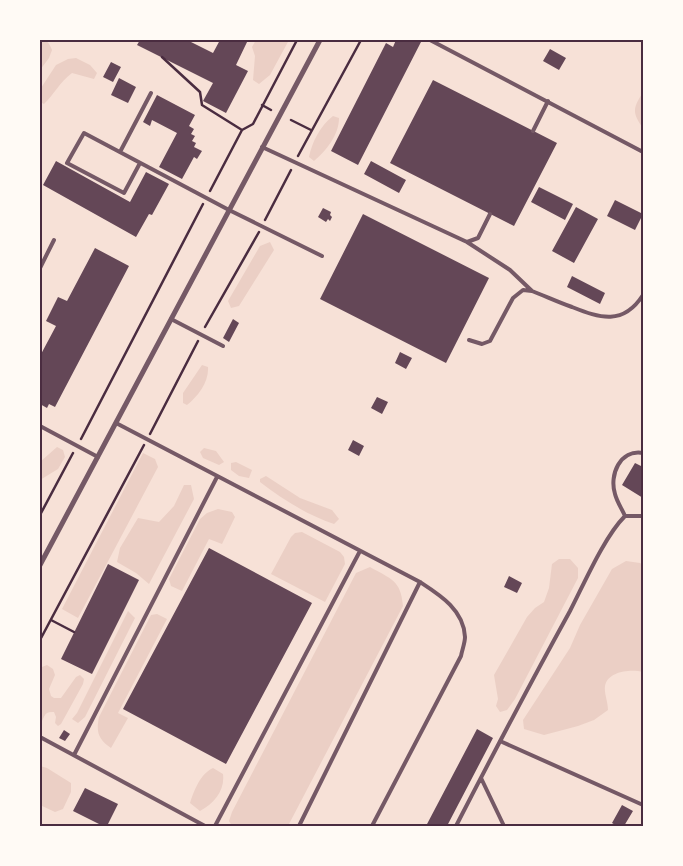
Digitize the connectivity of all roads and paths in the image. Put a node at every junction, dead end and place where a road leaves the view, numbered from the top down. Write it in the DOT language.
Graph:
graph roads {
  1 [pos="297,40"];
  2 [pos="320,40"];
  3 [pos="430,40"];
  4 [pos="162,57"];
  5 [pos="151,93"];
  6 [pos="548,102"];
  7 [pos="262,105"];
  8 [pos="271,110"];
  9 [pos="291,120"];
  10 [pos="242,130"];
  11 [pos="311,130"];
  12 [pos="532,131"];
  13 [pos="262,147"];
  14 [pos="120,152"];
  15 [pos="643,152"];
  16 [pos="140,163"];
  17 [pos="206,198"];
  18 [pos="229,210"];
  19 [pos="490,214"];
  20 [pos="54,240"];
  21 [pos="467,242"];
  22 [pos="322,256"];
  23 [pos="40,268"];
  24 [pos="532,291"];
  25 [pos="643,295"];
  26 [pos="171,319"];
  27 [pos="469,340"];
  28 [pos="223,346"];
  29 [pos="116,423"];
  30 [pos="40,426"];
  31 [pos="77,446"];
  32 [pos="643,453"];
  33 [pos="98,456"];
  34 [pos="217,476"];
  35 [pos="40,516"];
  36 [pos="625,516"];
  37 [pos="643,516"];
  38 [pos="360,551"];
  39 [pos="40,565"];
  40 [pos="420,582"];
  41 [pos="51,620"];
  42 [pos="74,632"];
  43 [pos="40,737"];
  44 [pos="500,741"];
  45 [pos="74,754"];
  46 [pos="481,778"];
  47 [pos="643,805"];
  48 [pos="205,826"];
  49 [pos="215,826"];
  50 [pos="299,826"];
  51 [pos="372,826"];
  52 [pos="456,826"];
  53 [pos="504,826"];
  1 -- 7 [label="path"];
  2 -- 13 [label="street"];
  3 -- 6 [label="lane"];
  4 -- 10 [label="path"];
  5 -- 14 [label="lane"];
  6 -- 12 [label="lane"];
  6 -- 15 [label="lane"];
  7 -- 8 [label="path"];
  7 -- 10 [label="path"];
  9 -- 11 [label="path"];
  10 -- 17 [label="path"];
  13 -- 18 [label="street"];
  13 -- 21 [label="lane"];
  14 -- 16 [label="lane"];
  14 -- 16 [label="lane"];
  16 -- 17 [label="lane"];
  17 -- 18 [label="lane"];
  17 -- 31 [label="path"];
  18 -- 22 [label="lane"];
  18 -- 26 [label="street"];
  19 -- 21 [label="lane"];
  20 -- 23 [label="lane"];
  21 -- 24 [label="lane"];
  24 -- 25 [label="lane"];
  24 -- 27 [label="lane"];
  26 -- 28 [label="lane"];
  26 -- 29 [label="street"];
  29 -- 33 [label="street"];
  29 -- 34 [label="lane"];
  30 -- 31 [label="lane"];
  31 -- 33 [label="lane"];
  31 -- 35 [label="path"];
  32 -- 36 [label="lane"];
  33 -- 39 [label="street"];
  34 -- 38 [label="lane"];
  34 -- 45 [label="lane"];
  36 -- 37 [label="lane"];
  36 -- 44 [label="lane"];
  38 -- 40 [label="lane"];
  38 -- 49 [label="lane"];
  40 -- 50 [label="lane"];
  40 -- 51 [label="lane"];
  41 -- 42 [label="path"];
  43 -- 45 [label="lane"];
  44 -- 46 [label="lane"];
  44 -- 47 [label="lane"];
  45 -- 48 [label="lane"];
  46 -- 52 [label="lane"];
  46 -- 53 [label="lane"];
}
